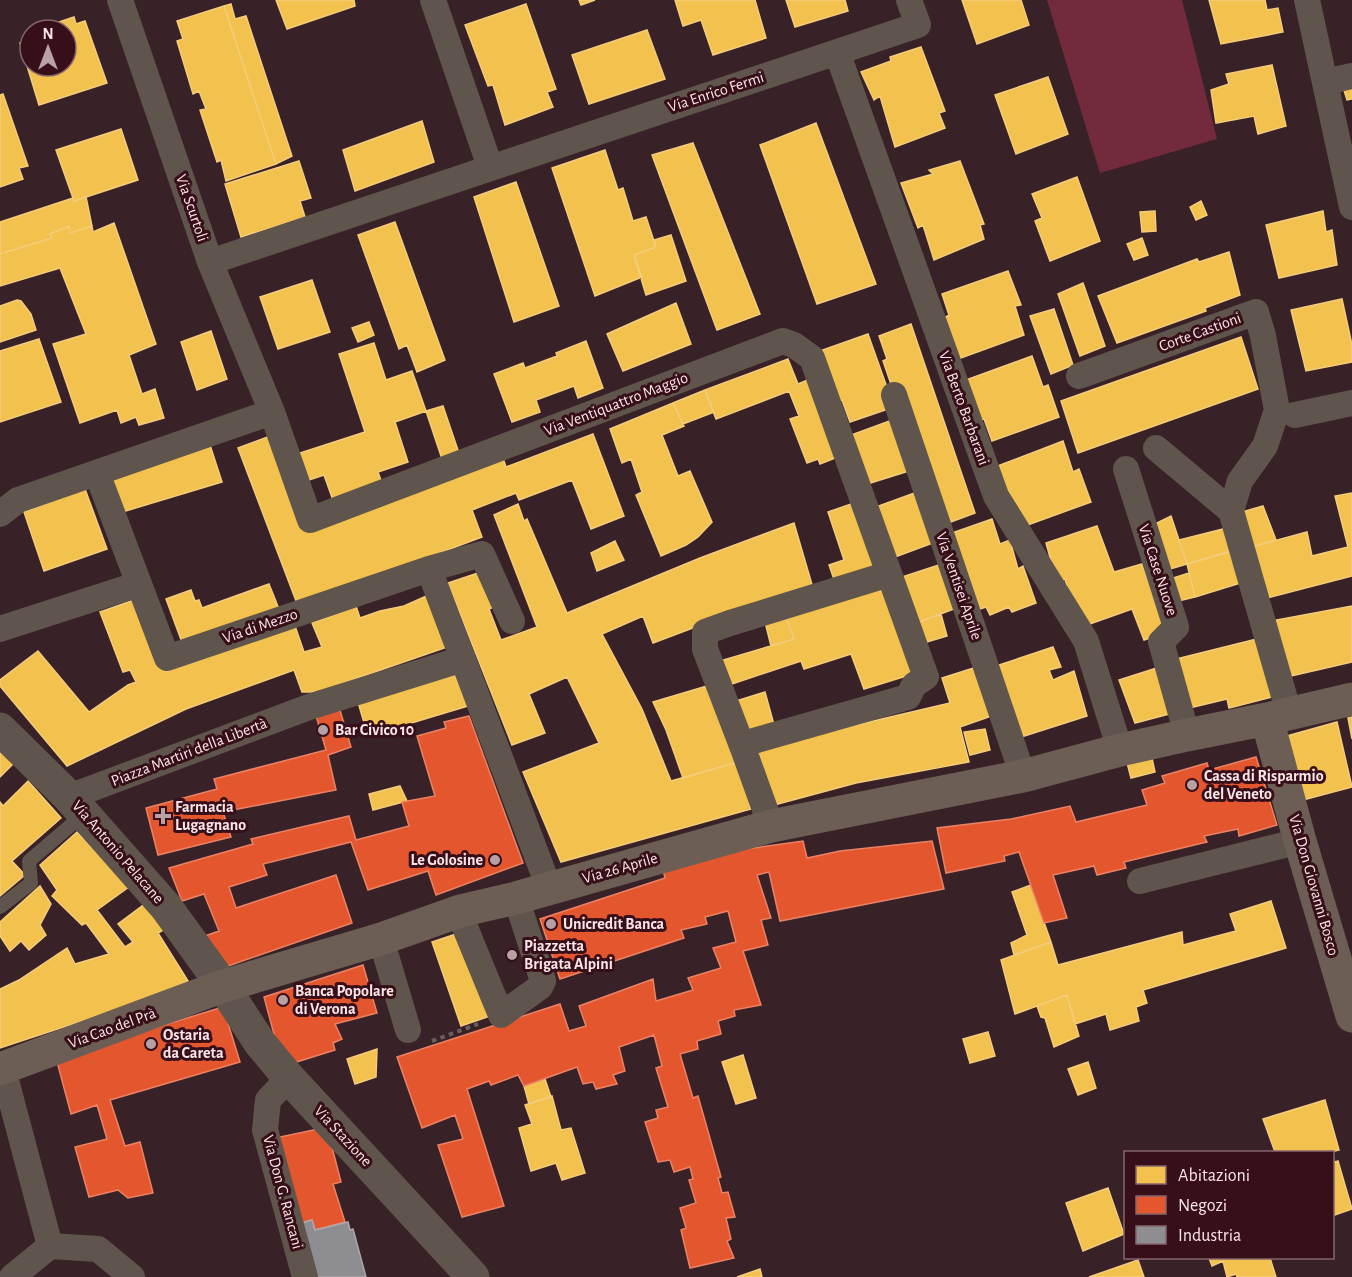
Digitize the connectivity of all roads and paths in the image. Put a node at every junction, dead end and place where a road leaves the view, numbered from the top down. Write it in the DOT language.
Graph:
graph roads {
  1 [pos="120,0"];
  2 [pos="433,0"];
  3 [pos="909,0"];
  4 [pos="1307,0"];
  5 [pos="837,51"];
  6 [pos="1352,76"];
  7 [pos="1325,82"];
  8 [pos="490,167"];
  9 [pos="1352,207"];
  10 [pos="210,262"];
  11 [pos="1079,376"];
  12 [pos="894,395"];
  13 [pos="1352,403"];
  14 [pos="272,412"];
  15 [pos="1295,415"];
  16 [pos="1156,448"];
  17 [pos="1126,469"];
  18 [pos="97,473"];
  19 [pos="1231,511"];
  20 [pos="0,514"];
  21 [pos="429,569"];
  22 [pos="889,574"];
  23 [pos="139,584"];
  24 [pos="512,621"];
  25 [pos="0,629"];
  26 [pos="463,659"];
  27 [pos="1352,699"];
  28 [pos="1278,716"];
  29 [pos="0,729"];
  30 [pos="1187,735"];
  31 [pos="1120,750"];
  32 [pos="744,751"];
  33 [pos="1023,776"];
  34 [pos="77,806"];
  35 [pos="771,826"];
  36 [pos="1300,841"];
  37 [pos="1140,881"];
  38 [pos="549,888"];
  39 [pos="516,898"];
  40 [pos="0,907"];
  41 [pos="460,911"];
  42 [pos="381,939"];
  43 [pos="223,986"];
  44 [pos="501,1015"];
  45 [pos="1352,1016"];
  46 [pos="408,1030"];
  47 [pos="1,1069"];
  48 [pos="289,1078"];
  49 [pos="50,1246"];
  50 [pos="12,1277"];
  51 [pos="132,1277"];
  52 [pos="305,1277"];
  53 [pos="473,1277"];
  1 -- 10 [label="street, Via Scurtoli"];
  2 -- 8 [label="street"];
  3 -- 5 [label="street, Via Enrico Fermi"];
  4 -- 7 [label="street"];
  5 -- 8 [label="street, Via Enrico Fermi"];
  5 -- 31 [label="street, Via Berto Barbarani"];
  6 -- 7 [label="street"];
  7 -- 9 [label="street"];
  8 -- 10 [label="street, Via Enrico Fermi"];
  10 -- 14 [label="street, Via Scurtoli"];
  11 -- 19 [label="street, Corte Castioni"];
  12 -- 33 [label="street, Via Ventisei Aprile"];
  13 -- 15 [label="street"];
  14 -- 18 [label="street"];
  14 -- 22 [label="street, Via Ventiquattro Maggio"];
  16 -- 19 [label="street"];
  17 -- 30 [label="street, Via Case Nuove"];
  18 -- 20 [label="street"];
  18 -- 23 [label="street, Via di Mezzo"];
  19 -- 28 [label="street"];
  21 -- 23 [label="street, Via di Mezzo"];
  21 -- 24 [label="street, Via di Mezzo"];
  21 -- 26 [label="street"];
  22 -- 32 [label="street, Via Ventiquattro Maggio"];
  22 -- 32 [label="street"];
  23 -- 25 [label="street"];
  26 -- 34 [label="street, Piazza Martiri della Libertà"];
  26 -- 38 [label="street"];
  27 -- 28 [label="main road"];
  28 -- 30 [label="main road"];
  28 -- 36 [label="main road, Via Don Giovanni Bosco"];
  29 -- 34 [label="street, Via Antonio Pelacane"];
  30 -- 31 [label="main road"];
  31 -- 33 [label="main road"];
  32 -- 35 [label="street"];
  33 -- 35 [label="main road, Via 26 Aprile"];
  34 -- 40 [label="lane"];
  34 -- 43 [label="street, Via Antonio Pelacane"];
  35 -- 38 [label="main road, Via 26 Aprile"];
  36 -- 37 [label="street"];
  36 -- 45 [label="main road, Via Don Giovanni Bosco"];
  38 -- 39 [label="main road, Via 26 Aprile"];
  39 -- 41 [label="main road, Via 26 Aprile"];
  39 -- 44 [label="street"];
  41 -- 42 [label="main road, Via 26 Aprile"];
  41 -- 44 [label="street"];
  42 -- 43 [label="main road, Via 26 Aprile"];
  42 -- 46 [label="street"];
  43 -- 47 [label="main road, Via Cao del Prà"];
  43 -- 48 [label="street, Via Stazione"];
  44 -- 46 [label="path"];
  47 -- 49 [label="street"];
  48 -- 52 [label="street, Via Don G. Rancani"];
  48 -- 53 [label="street, Via Stazione"];
  49 -- 50 [label="street"];
  49 -- 51 [label="street"];
}
